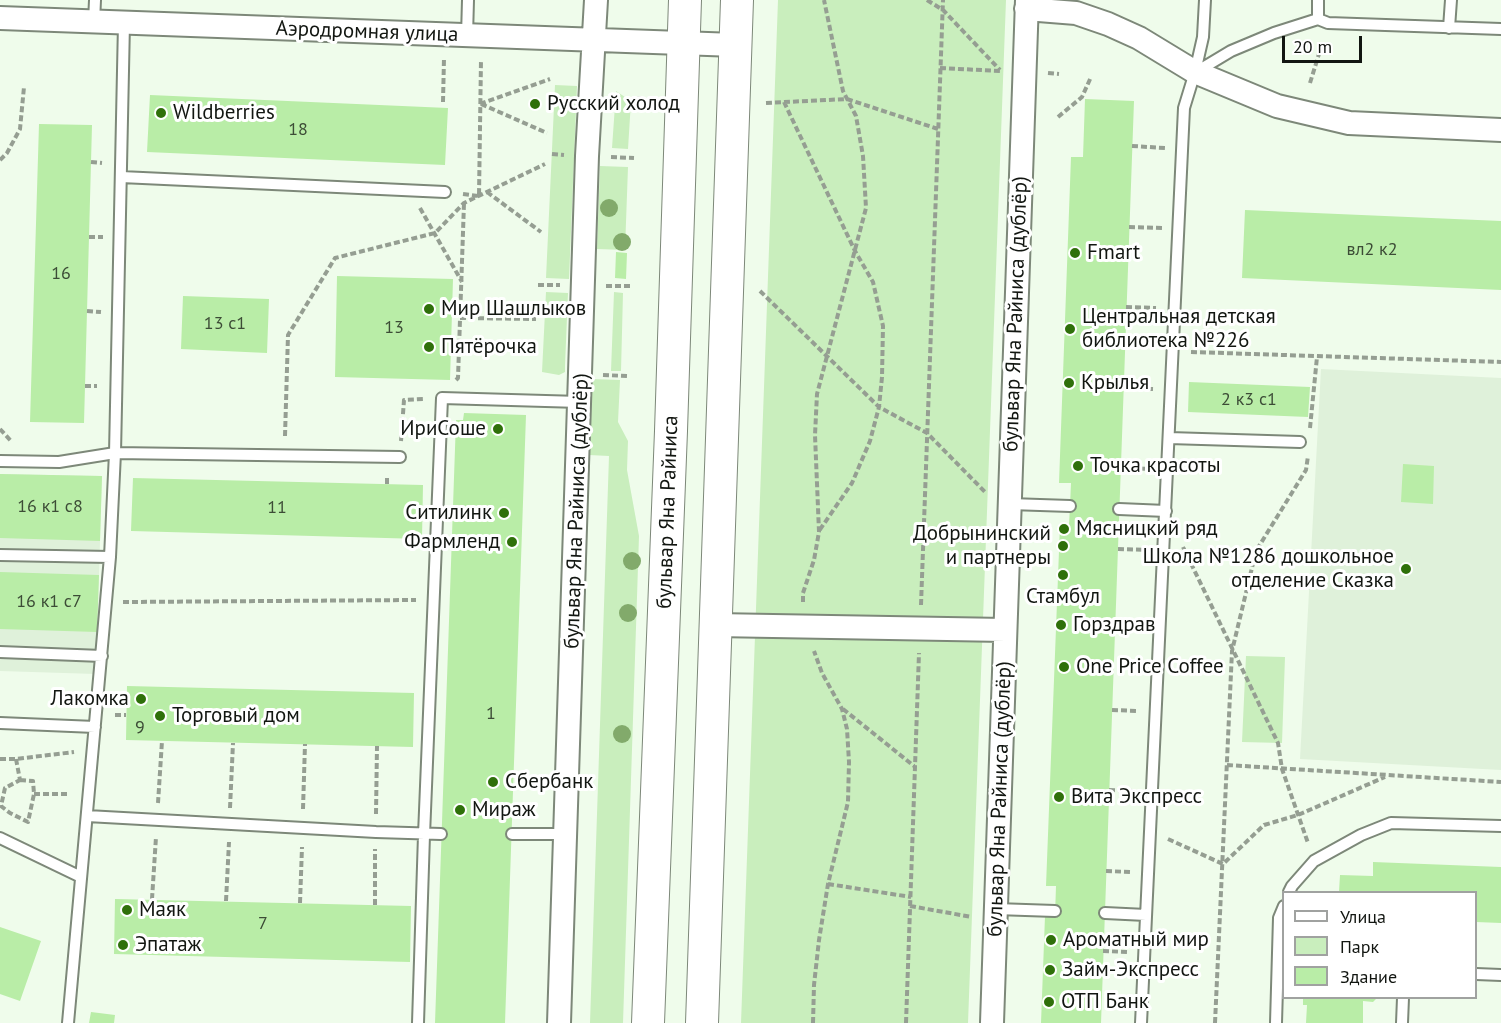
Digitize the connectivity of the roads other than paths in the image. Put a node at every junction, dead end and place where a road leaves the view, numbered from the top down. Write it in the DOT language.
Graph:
graph roads {
  1 [pos="95,0"];
  2 [pos="468,0"];
  3 [pos="596,0"];
  4 [pos="685,0"];
  5 [pos="737,0"];
  6 [pos="1205,0"];
  7 [pos="1318,0"];
  8 [pos="1451,0"];
  9 [pos="1026,4"];
  10 [pos="0,18"];
  11 [pos="1323,21"];
  12 [pos="94,22"];
  13 [pos="124,23"];
  14 [pos="1449,28"];
  15 [pos="1501,29"];
  16 [pos="474,36"];
  17 [pos="592,40"];
  18 [pos="684,43"];
  19 [pos="735,45"];
  20 [pos="1195,72"];
  21 [pos="1501,130"];
  22 [pos="121,177"];
  23 [pos="445,192"];
  24 [pos="580,402"];
  25 [pos="1169,438"];
  26 [pos="1306,442"];
  27 [pos="115,453"];
  28 [pos="400,457"];
  29 [pos="0,461"];
  30 [pos="1001,501"];
  31 [pos="1070,506"];
  32 [pos="1119,509"];
  33 [pos="1166,511"];
  34 [pos="0,555"];
  35 [pos="110,557"];
  36 [pos="716,625"];
  37 [pos="1005,630"];
  38 [pos="0,652"];
  39 [pos="102,656"];
  40 [pos="0,723"];
  41 [pos="95,727"];
  42 [pos="87,816"];
  43 [pos="1501,826"];
  44 [pos="441,834"];
  45 [pos="512,834"];
  46 [pos="566,834"];
  47 [pos="424,835"];
  48 [pos="0,838"];
  49 [pos="81,877"];
  50 [pos="1290,891"];
  51 [pos="996,909"];
  52 [pos="1055,911"];
  53 [pos="1282,911"];
  54 [pos="1105,913"];
  55 [pos="1146,915"];
  56 [pos="1477,974"];
  57 [pos="1501,975"];
  58 [pos="1403,999"];
  59 [pos="68,1023"];
  60 [pos="418,1023"];
  61 [pos="559,1023"];
  62 [pos="648,1023"];
  63 [pos="702,1023"];
  64 [pos="992,1023"];
  65 [pos="1141,1023"];
  66 [pos="1276,1023"];
  67 [pos="1402,1023"];
  1 -- 12 [label="lane"];
  2 -- 16 [label="lane"];
  3 -- 17 [label="street, бульвар Яна Райниса (дублёр)"];
  4 -- 18 [label="main road, бульвар Яна Райниса"];
  5 -- 19 [label="main road"];
  6 -- 20 [label="lane"];
  7 -- 11 [label="lane"];
  8 -- 14 [label="lane"];
  9 -- 20 [label="street"];
  9 -- 30 [label="street, бульвар Яна Райниса (дублёр)"];
  10 -- 12 [label="street, Аэродромная улица"];
  11 -- 14 [label="lane"];
  11 -- 20 [label="lane"];
  12 -- 13 [label="street, Аэродромная улица"];
  13 -- 16 [label="street, Аэродромная улица"];
  13 -- 22 [label="lane"];
  14 -- 15 [label="lane"];
  16 -- 17 [label="street, Аэродромная улица"];
  17 -- 18 [label="street, Аэродромная улица"];
  17 -- 24 [label="street, бульвар Яна Райниса (дублёр)"];
  18 -- 19 [label="street, Аэродромная улица"];
  18 -- 62 [label="main road, бульвар Яна Райниса"];
  19 -- 36 [label="main road"];
  20 -- 21 [label="street"];
  20 -- 25 [label="lane"];
  22 -- 23 [label="lane"];
  22 -- 27 [label="lane"];
  24 -- 46 [label="street, бульвар Яна Райниса (дублёр)"];
  24 -- 47 [label="lane"];
  25 -- 26 [label="lane"];
  25 -- 33 [label="lane"];
  27 -- 28 [label="lane"];
  27 -- 29 [label="lane"];
  27 -- 35 [label="lane"];
  30 -- 31 [label="lane"];
  30 -- 37 [label="street, бульвар Яна Райниса (дублёр)"];
  32 -- 33 [label="lane"];
  33 -- 55 [label="lane"];
  34 -- 35 [label="lane"];
  35 -- 39 [label="lane"];
  36 -- 37 [label="street"];
  36 -- 63 [label="main road"];
  37 -- 51 [label="street, бульвар Яна Райниса (дублёр)"];
  38 -- 39 [label="lane"];
  39 -- 41 [label="lane"];
  40 -- 41 [label="lane"];
  41 -- 42 [label="lane"];
  42 -- 47 [label="lane"];
  42 -- 49 [label="lane"];
  43 -- 50 [label="lane"];
  44 -- 47 [label="lane"];
  45 -- 46 [label="lane"];
  46 -- 61 [label="street, бульвар Яна Райниса (дублёр)"];
  47 -- 60 [label="lane"];
  48 -- 49 [label="lane"];
  49 -- 59 [label="lane"];
  51 -- 52 [label="lane"];
  51 -- 64 [label="street, бульвар Яна Райниса (дублёр)"];
  53 -- 66 [label="lane"];
  54 -- 55 [label="lane"];
  55 -- 65 [label="lane"];
  56 -- 57 [label="lane"];
  58 -- 67 [label="lane"];
}
